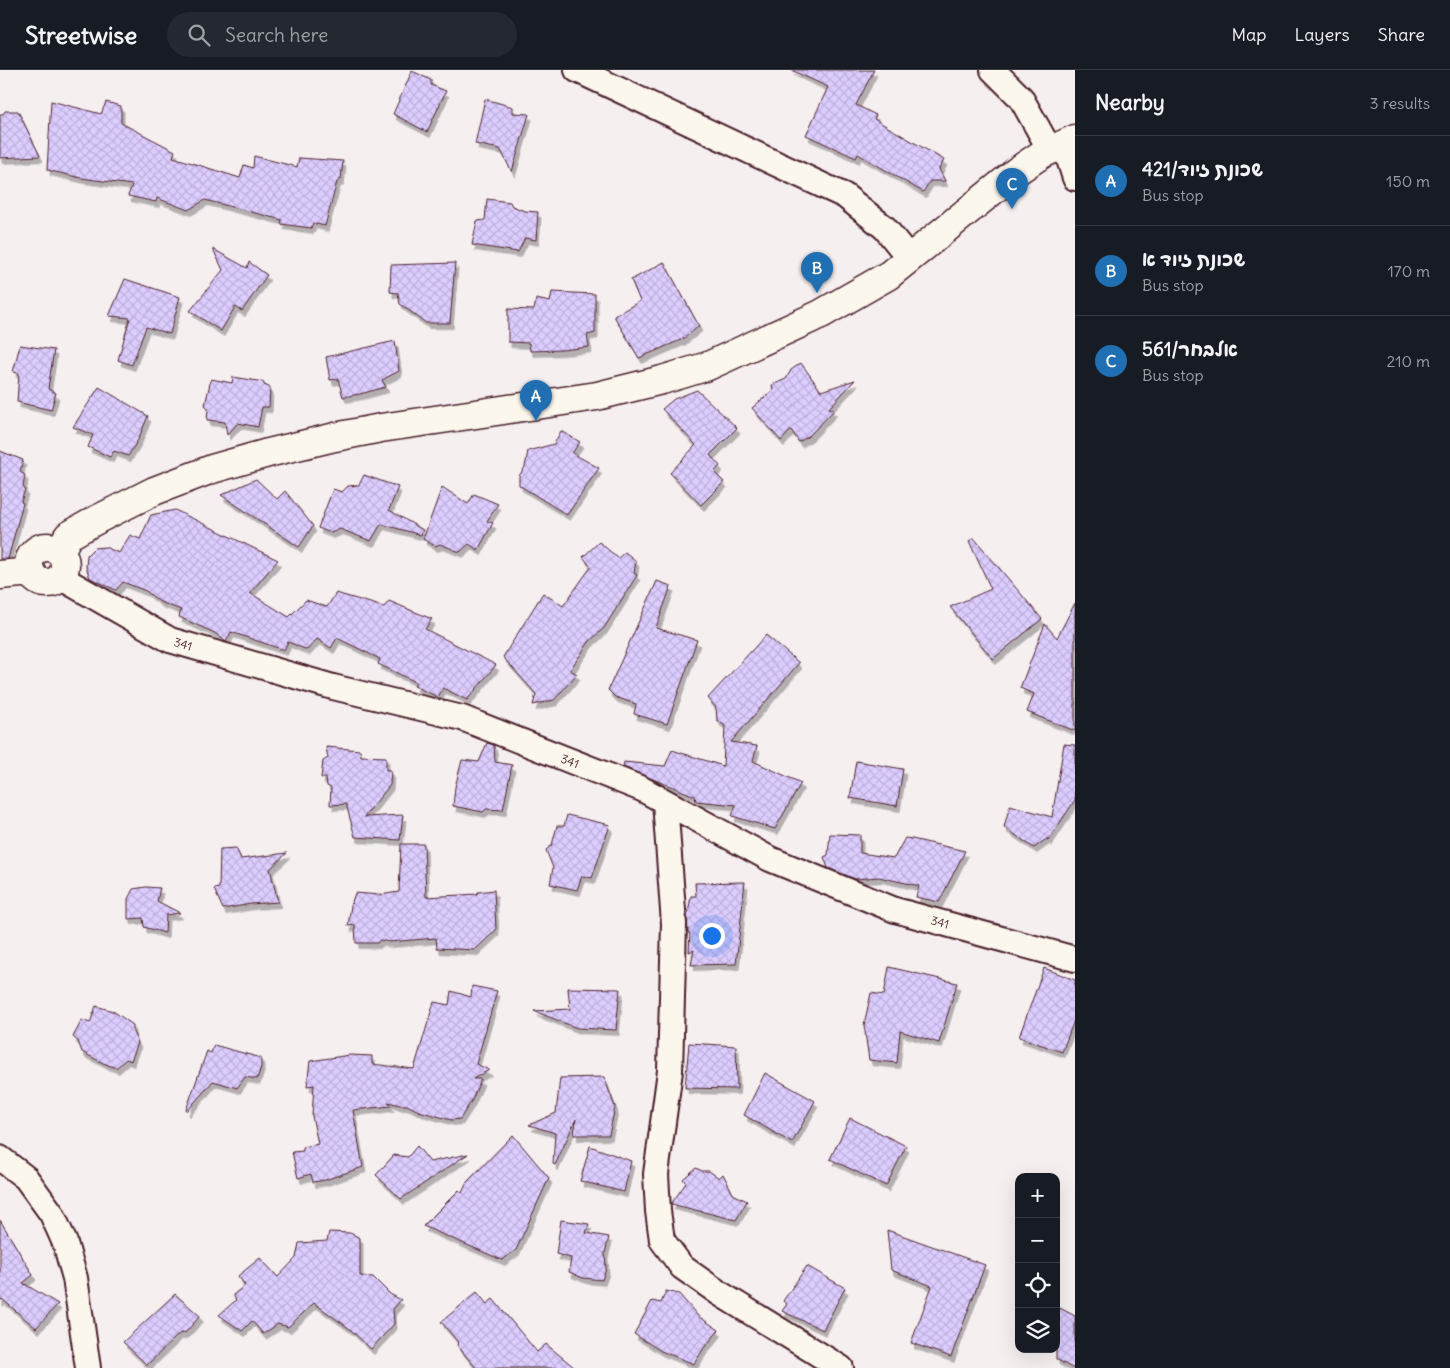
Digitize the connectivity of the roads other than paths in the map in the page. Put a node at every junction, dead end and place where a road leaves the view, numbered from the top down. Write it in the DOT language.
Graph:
graph roads {
  1 [pos="577,70"];
  2 [pos="993,70"];
  3 [pos="1063,144"];
  4 [pos="1075,178"];
  5 [pos="910,259"];
  6 [pos="60,564"];
  7 [pos="0,575"];
  8 [pos="665,802"];
  9 [pos="1075,959"];
  10 [pos="0,1158"];
  11 [pos="88,1366"];
  12 [pos="841,1368"];
  1 -- 5 [label="street"];
  2 -- 3 [label="street"];
  3 -- 4 [label="street"];
  3 -- 5 [label="street"];
  5 -- 6 [label="street"];
  6 -- 7 [label="street"];
  6 -- 8 [label="street, 341"];
  8 -- 9 [label="street, 341"];
  8 -- 12 [label="street"];
  10 -- 11 [label="street"];
}
